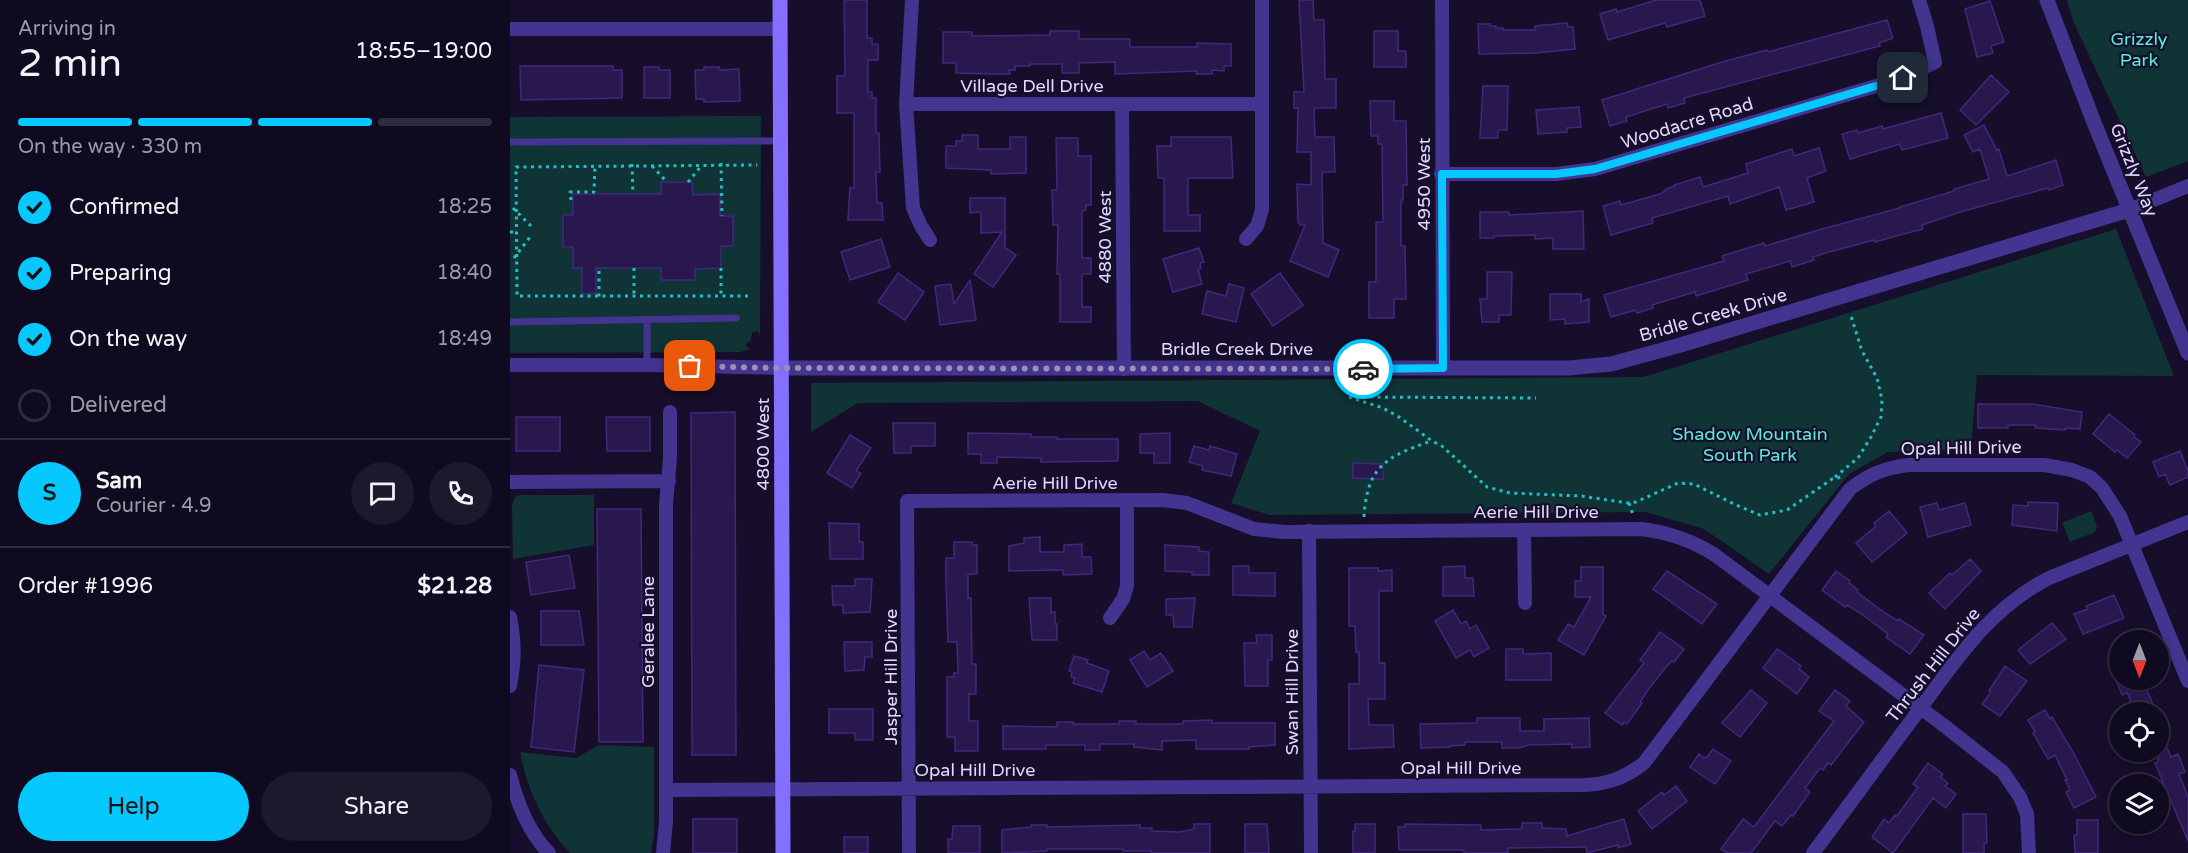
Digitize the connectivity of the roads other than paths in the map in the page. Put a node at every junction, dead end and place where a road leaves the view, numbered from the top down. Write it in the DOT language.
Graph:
graph roads {
  1 [pos="780,0"];
  2 [pos="912,0"];
  3 [pos="1262,0"];
  4 [pos="1442,0"];
  5 [pos="1919,0"];
  6 [pos="2047,0"];
  7 [pos="780,29"];
  8 [pos="510,30"];
  9 [pos="906,104"];
  10 [pos="1262,104"];
  11 [pos="1122,105"];
  12 [pos="781,141"];
  13 [pos="510,142"];
  14 [pos="1442,174"];
  15 [pos="2188,186"];
  16 [pos="2129,210"];
  17 [pos="1246,239"];
  18 [pos="930,240"];
  19 [pos="736,318"];
  20 [pos="647,320"];
  21 [pos="510,322"];
  22 [pos="2188,353"];
  23 [pos="510,365"];
  24 [pos="647,365"];
  25 [pos="782,368"];
  26 [pos="1443,368"];
  27 [pos="1124,369"];
  28 [pos="670,412"];
  29 [pos="510,482"];
  30 [pos="669,482"];
  31 [pos="1127,500"];
  32 [pos="908,501"];
  33 [pos="2188,522"];
  34 [pos="1310,531"];
  35 [pos="1524,531"];
  36 [pos="2132,543"];
  37 [pos="1769,595"];
  38 [pos="1525,603"];
  39 [pos="510,617"];
  40 [pos="1110,618"];
  41 [pos="2188,681"];
  42 [pos="510,686"];
  43 [pos="1921,708"];
  44 [pos="510,775"];
  45 [pos="1311,787"];
  46 [pos="910,788"];
  47 [pos="782,789"];
  48 [pos="666,790"];
  49 [pos="540,850"];
  50 [pos="663,853"];
  51 [pos="783,853"];
  52 [pos="909,853"];
  53 [pos="1311,853"];
  54 [pos="1813,853"];
  55 [pos="2029,853"];
  1 -- 7 [label="main road, 4800 West"];
  2 -- 9 [label="street"];
  3 -- 10 [label="street"];
  4 -- 14 [label="street, 4950 West"];
  5 -- 14 [label="street, Woodacre Road"];
  6 -- 16 [label="street, Grizzly Way"];
  7 -- 8 [label="street"];
  7 -- 12 [label="main road, 4800 West"];
  9 -- 11 [label="street, Village Dell Drive"];
  9 -- 18 [label="street"];
  10 -- 11 [label="street, Village Dell Drive"];
  10 -- 17 [label="street"];
  11 -- 27 [label="street, 4880 West"];
  12 -- 13 [label="lane"];
  12 -- 25 [label="main road, 4800 West"];
  14 -- 26 [label="street, 4950 West"];
  15 -- 16 [label="street, Bridle Creek Drive"];
  16 -- 22 [label="street, Grizzly Way"];
  16 -- 26 [label="street, Bridle Creek Drive"];
  19 -- 20 [label="lane"];
  20 -- 21 [label="lane"];
  20 -- 24 [label="lane"];
  23 -- 24 [label="street, Bridle Creek Drive"];
  24 -- 25 [label="street, Bridle Creek Drive"];
  25 -- 27 [label="street, Bridle Creek Drive"];
  25 -- 47 [label="main road, 4800 West"];
  26 -- 27 [label="street, Bridle Creek Drive"];
  28 -- 30 [label="street, Geralee Lane"];
  29 -- 30 [label="street"];
  30 -- 48 [label="street, Geralee Lane"];
  31 -- 32 [label="street, Aerie Hill Drive"];
  31 -- 34 [label="street, Aerie Hill Drive"];
  31 -- 40 [label="street"];
  32 -- 46 [label="street, Jasper Hill Drive"];
  33 -- 36 [label="street, Thrush Hill Drive"];
  34 -- 35 [label="street, Aerie Hill Drive"];
  34 -- 45 [label="street, Swan Hill Drive"];
  35 -- 37 [label="street, Aerie Hill Drive"];
  35 -- 38 [label="street"];
  36 -- 37 [label="street, Opal Hill Drive"];
  36 -- 41 [label="street"];
  36 -- 43 [label="street, Thrush Hill Drive"];
  37 -- 43 [label="street, Aerie Hill Drive"];
  37 -- 45 [label="street, Opal Hill Drive"];
  39 -- 42 [label="street"];
  43 -- 54 [label="street, Thrush Hill Drive"];
  43 -- 55 [label="street, Aerie Hill Drive"];
  44 -- 49 [label="street"];
  45 -- 46 [label="street, Opal Hill Drive"];
  45 -- 53 [label="street, Swan Hill Drive"];
  46 -- 47 [label="street, Opal Hill Drive"];
  46 -- 52 [label="street, Jasper Hill Drive"];
  47 -- 48 [label="street, Opal Hill Drive"];
  47 -- 51 [label="main road, 4800 West"];
  48 -- 50 [label="street, Geralee Lane"];
}
